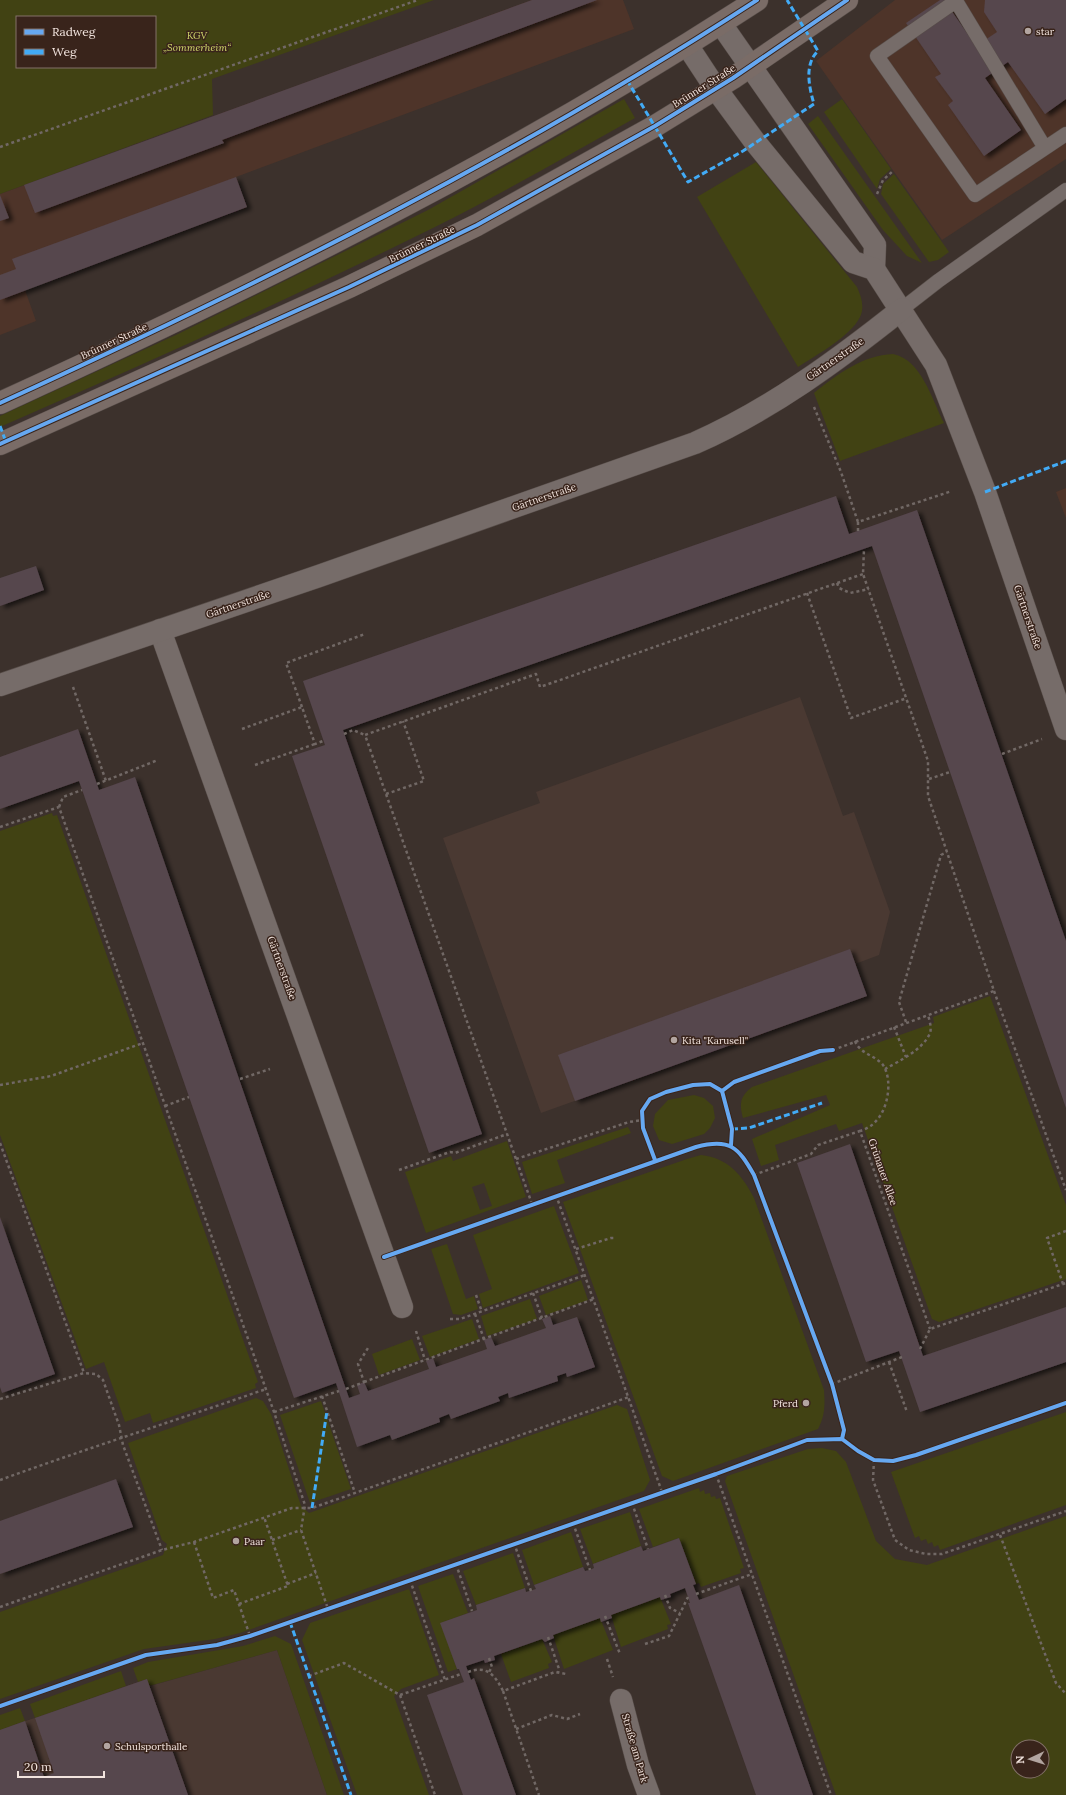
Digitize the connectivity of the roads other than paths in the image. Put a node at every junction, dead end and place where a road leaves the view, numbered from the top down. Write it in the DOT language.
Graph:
graph roads {
  1 [pos="757,0"];
  2 [pos="847,0"];
  3 [pos="721,24"];
  4 [pos="687,44"];
  5 [pos="750,67"];
  6 [pos="716,89"];
  7 [pos="1066,134"];
  8 [pos="1045,148"];
  9 [pos="1066,190"];
  10 [pos="874,269"];
  11 [pos="902,309"];
  12 [pos="0,403"];
  13 [pos="0,444"];
  14 [pos="160,630"];
  15 [pos="0,685"];
  16 [pos="1066,729"];
  17 [pos="402,1307"];
  18 [pos="621,1700"];
  19 [pos="649,1795"];
  1 -- 3 [label="main road, Brünner Straße"];
  2 -- 5 [label="main road, Brünner Straße"];
  3 -- 4 [label="main road, Brünner Straße"];
  3 -- 5 [label="street"];
  4 -- 6 [label="street"];
  4 -- 12 [label="main road, Brünner Straße"];
  5 -- 6 [label="main road, Brünner Straße"];
  5 -- 10 [label="street"];
  6 -- 10 [label="street"];
  6 -- 13 [label="main road, Brünner Straße"];
  7 -- 8 [label="lane"];
  8 -- 8 [label="lane"];
  9 -- 11 [label="lane"];
  10 -- 11 [label="street, Gärtnerstraße"];
  11 -- 14 [label="street, Gärtnerstraße"];
  11 -- 16 [label="street, Gärtnerstraße"];
  14 -- 15 [label="street, Gärtnerstraße"];
  14 -- 17 [label="street, Gärtnerstraße"];
  18 -- 19 [label="street, Straße am Park"];
}
